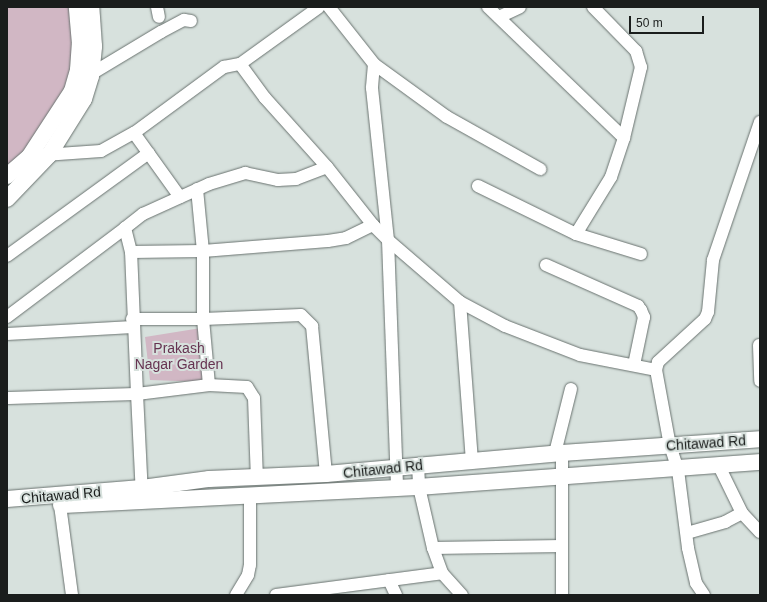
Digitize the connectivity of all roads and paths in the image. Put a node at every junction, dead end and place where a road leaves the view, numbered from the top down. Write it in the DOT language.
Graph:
graph roads {
  1 [pos="77,7"];
  2 [pos="91,7"];
  3 [pos="319,7"];
  4 [pos="329,7"];
  5 [pos="488,7"];
  6 [pos="520,7"];
  7 [pos="593,7"];
  8 [pos="499,17"];
  9 [pos="191,21"];
  10 [pos="240,64"];
  11 [pos="374,64"];
  12 [pos="91,74"];
  13 [pos="760,122"];
  14 [pos="134,133"];
  15 [pos="624,138"];
  16 [pos="149,153"];
  17 [pos="49,155"];
  18 [pos="29,157"];
  19 [pos="327,167"];
  20 [pos="540,170"];
  21 [pos="7,176"];
  22 [pos="478,186"];
  23 [pos="197,189"];
  24 [pos="180,197"];
  25 [pos="7,199"];
  26 [pos="373,225"];
  27 [pos="125,228"];
  28 [pos="576,234"];
  29 [pos="388,240"];
  30 [pos="203,251"];
  31 [pos="131,252"];
  32 [pos="641,254"];
  33 [pos="7,256"];
  34 [pos="546,265"];
  35 [pos="460,302"];
  36 [pos="7,316"];
  37 [pos="203,319"];
  38 [pos="132,323"];
  39 [pos="7,334"];
  40 [pos="759,345"];
  41 [pos="634,366"];
  42 [pos="656,370"];
  43 [pos="760,381"];
  44 [pos="209,385"];
  45 [pos="571,389"];
  46 [pos="137,394"];
  47 [pos="7,398"];
  48 [pos="760,439"];
  49 [pos="670,446"];
  50 [pos="559,453"];
  51 [pos="472,460"];
  52 [pos="760,462"];
  53 [pos="418,465"];
  54 [pos="719,466"];
  55 [pos="396,467"];
  56 [pos="678,470"];
  57 [pos="326,474"];
  58 [pos="564,475"];
  59 [pos="257,478"];
  60 [pos="397,487"];
  61 [pos="419,487"];
  62 [pos="142,495"];
  63 [pos="250,496"];
  64 [pos="7,499"];
  65 [pos="60,505"];
  66 [pos="7,508"];
  67 [pos="742,513"];
  68 [pos="760,532"];
  69 [pos="687,533"];
  70 [pos="562,546"];
  71 [pos="433,548"];
  72 [pos="442,573"];
  73 [pos="390,580"];
  74 [pos="72,595"];
  75 [pos="236,595"];
  76 [pos="276,595"];
  77 [pos="396,595"];
  78 [pos="462,595"];
  79 [pos="562,595"];
  80 [pos="704,595"];
  1 -- 18 [label="main road"];
  2 -- 12 [label="main road"];
  3 -- 10 [label="street"];
  4 -- 11 [label="street"];
  5 -- 8 [label="street"];
  6 -- 8 [label="street"];
  7 -- 15 [label="street"];
  8 -- 15 [label="street"];
  9 -- 12 [label="street"];
  10 -- 14 [label="street"];
  10 -- 19 [label="street"];
  11 -- 20 [label="street"];
  11 -- 29 [label="street"];
  12 -- 17 [label="main road"];
  13 -- 42 [label="street"];
  14 -- 16 [label="street"];
  14 -- 17 [label="street"];
  15 -- 28 [label="street"];
  16 -- 24 [label="street"];
  16 -- 33 [label="street"];
  17 -- 18 [label="street"];
  17 -- 25 [label="main road"];
  18 -- 21 [label="main road"];
  19 -- 23 [label="street"];
  19 -- 26 [label="street"];
  22 -- 28 [label="street"];
  23 -- 24 [label="street"];
  23 -- 30 [label="street"];
  24 -- 27 [label="street"];
  26 -- 29 [label="street"];
  26 -- 30 [label="street"];
  27 -- 31 [label="street"];
  27 -- 36 [label="street"];
  28 -- 32 [label="street"];
  29 -- 35 [label="street"];
  29 -- 55 [label="street"];
  30 -- 31 [label="street"];
  30 -- 37 [label="street"];
  31 -- 38 [label="street"];
  34 -- 41 [label="street"];
  35 -- 41 [label="street"];
  35 -- 51 [label="street"];
  37 -- 38 [label="street"];
  37 -- 44 [label="street"];
  37 -- 57 [label="street"];
  38 -- 39 [label="street"];
  38 -- 46 [label="street"];
  40 -- 43 [label="street"];
  41 -- 42 [label="street"];
  42 -- 49 [label="street"];
  44 -- 46 [label="street"];
  44 -- 59 [label="street"];
  45 -- 50 [label="street"];
  46 -- 47 [label="street"];
  46 -- 62 [label="street"];
  48 -- 49 [label="main road, Chitawad Rd"];
  49 -- 50 [label="main road, Chitawad Rd"];
  49 -- 56 [label="street"];
  50 -- 51 [label="main road, Chitawad Rd"];
  50 -- 58 [label="street"];
  51 -- 53 [label="main road, Chitawad Rd"];
  52 -- 54 [label="main road, Chitawad Rd"];
  53 -- 55 [label="main road, Chitawad Rd"];
  53 -- 61 [label="street"];
  54 -- 56 [label="main road, Chitawad Rd"];
  54 -- 67 [label="street"];
  55 -- 57 [label="main road, Chitawad Rd"];
  55 -- 60 [label="street"];
  56 -- 58 [label="main road, Chitawad Rd"];
  56 -- 69 [label="street"];
  57 -- 59 [label="main road, Chitawad Rd"];
  58 -- 61 [label="main road, Chitawad Rd"];
  58 -- 70 [label="street"];
  59 -- 62 [label="main road, Chitawad Rd"];
  60 -- 61 [label="main road, Chitawad Rd"];
  60 -- 63 [label="main road, Chitawad Rd"];
  61 -- 71 [label="street"];
  62 -- 63 [label="main road, Chitawad Rd"];
  62 -- 64 [label="main road, Chitawad Rd"];
  62 -- 65 [label="main road, Chitawad Rd"];
  63 -- 75 [label="street"];
  65 -- 66 [label="main road, Chitawad Rd"];
  65 -- 74 [label="street"];
  67 -- 68 [label="street"];
  67 -- 69 [label="street"];
  69 -- 80 [label="street"];
  70 -- 71 [label="street"];
  70 -- 79 [label="street"];
  71 -- 72 [label="street"];
  72 -- 73 [label="street"];
  72 -- 78 [label="street"];
  73 -- 76 [label="street"];
  73 -- 77 [label="street"];
}
